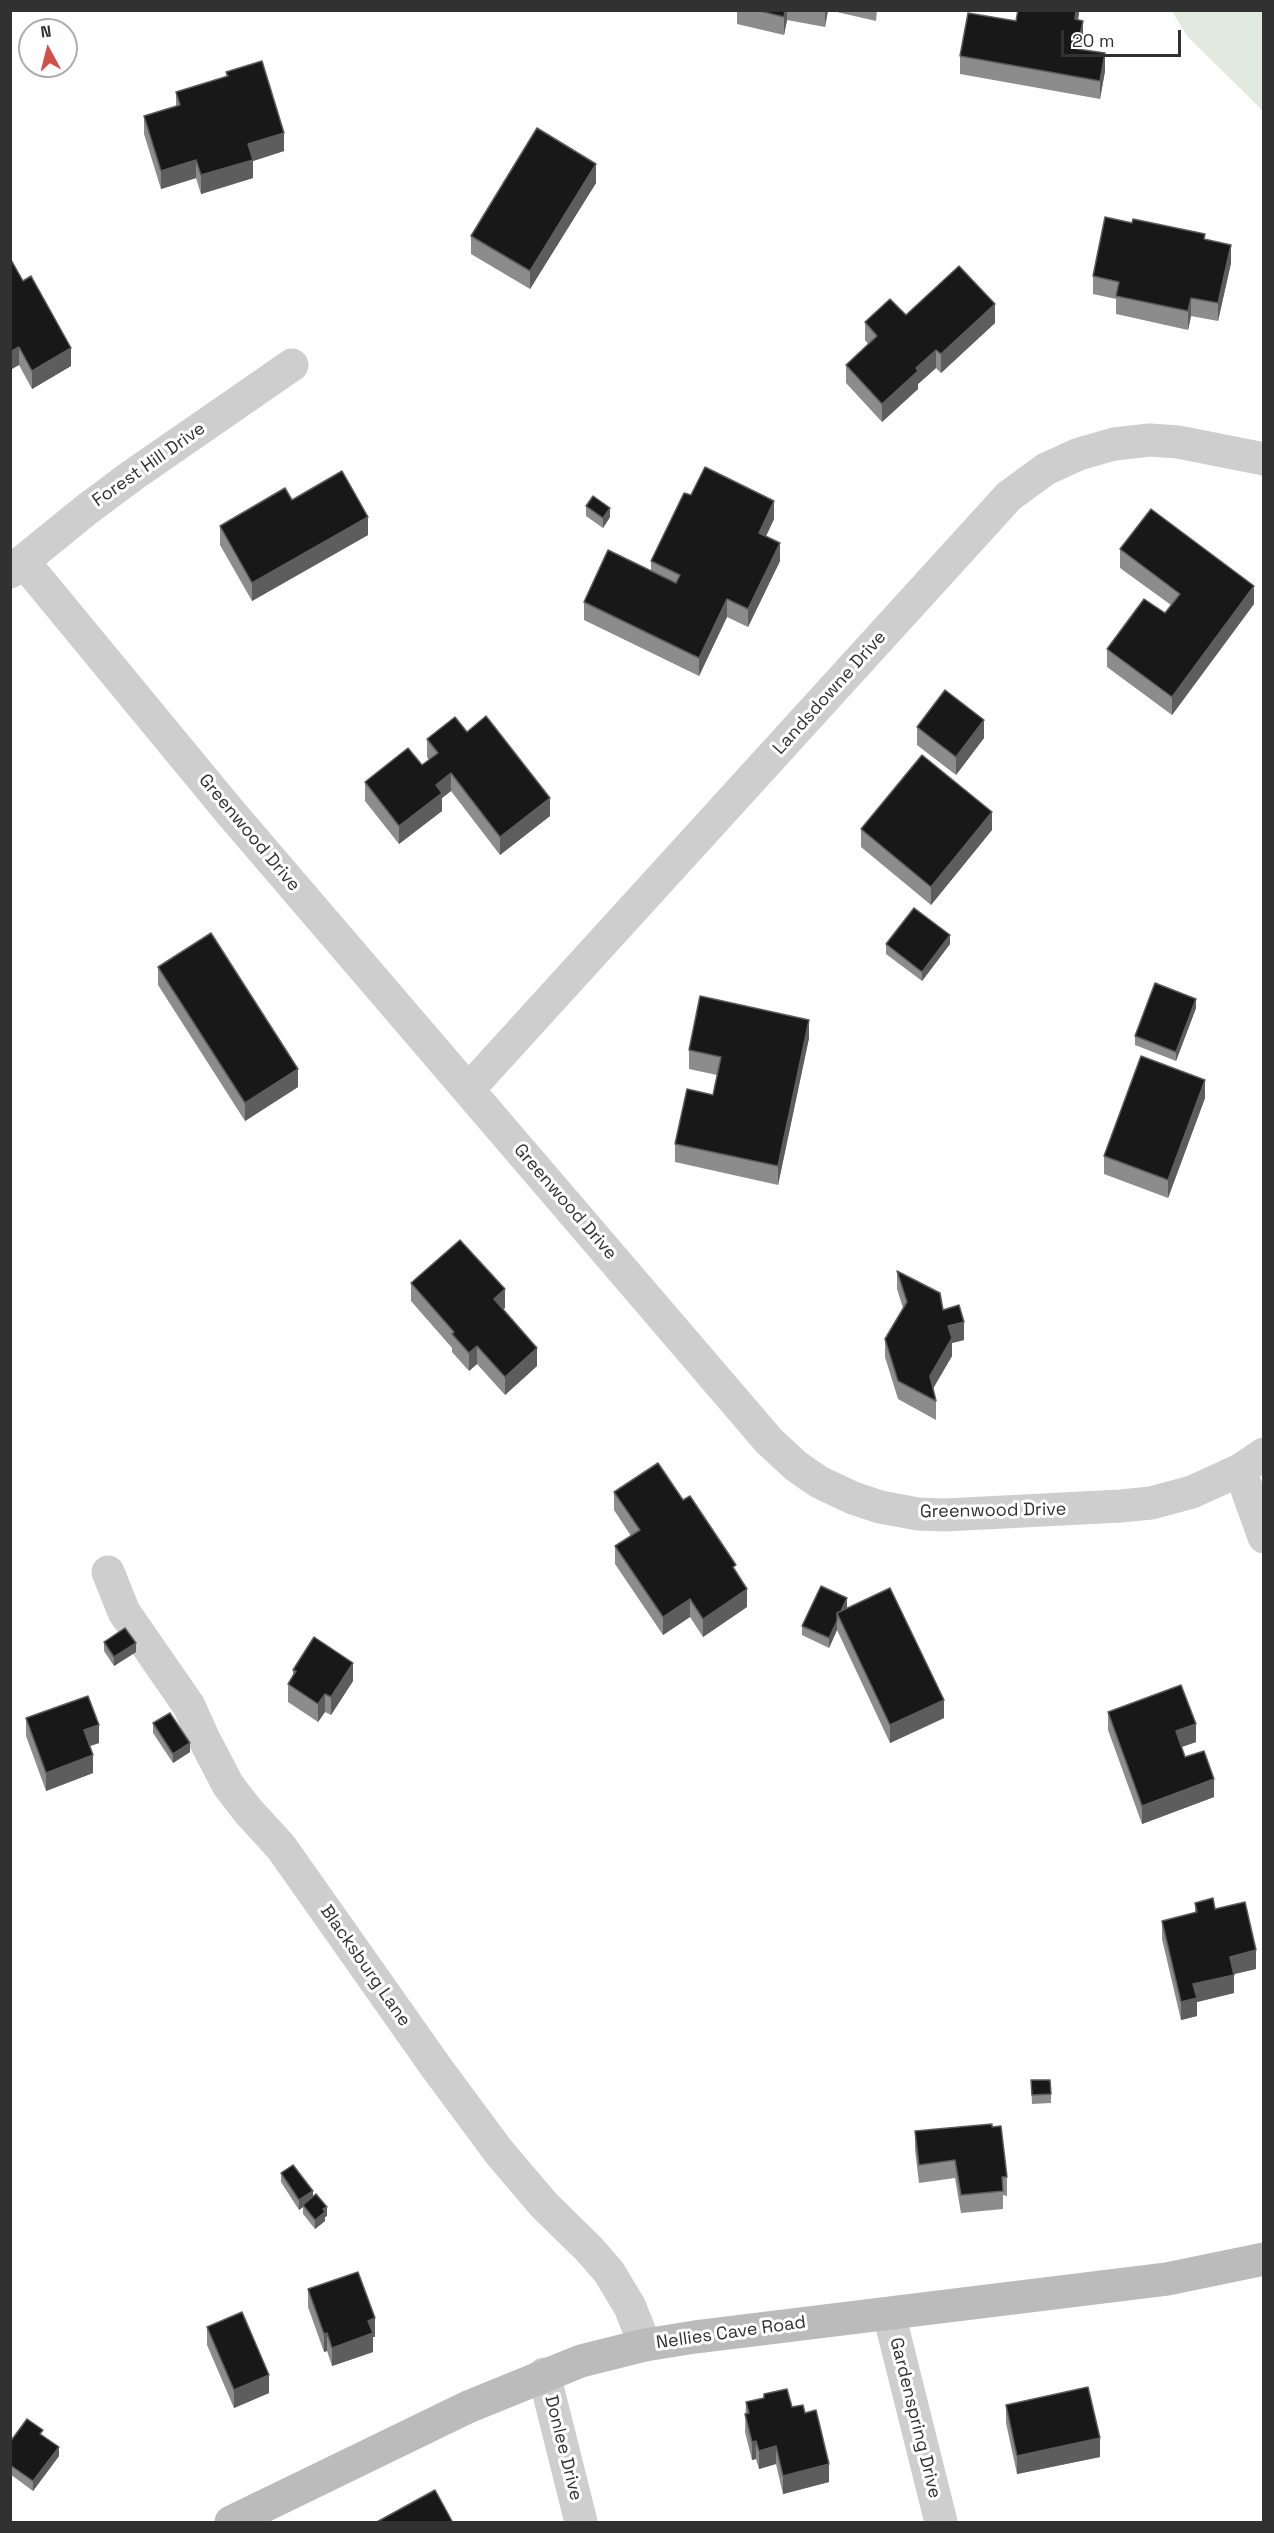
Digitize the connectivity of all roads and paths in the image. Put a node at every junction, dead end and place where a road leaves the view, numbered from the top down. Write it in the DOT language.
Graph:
graph roads {
  1 [pos="292,365"];
  2 [pos="1263,459"];
  3 [pos="17,566"];
  4 [pos="469,1089"];
  5 [pos="1252,1462"];
  6 [pos="1263,1537"];
  7 [pos="108,1572"];
  8 [pos="1263,2259"];
  9 [pos="889,2313"];
  10 [pos="645,2345"];
  11 [pos="544,2374"];
  12 [pos="231,2523"];
  13 [pos="581,2523"];
  14 [pos="941,2523"];
  1 -- 3 [label="street, Forest Hill Drive"];
  2 -- 4 [label="street, Landsdowne Drive"];
  3 -- 4 [label="street, Greenwood Drive"];
  4 -- 5 [label="street, Greenwood Drive"];
  5 -- 6 [label="street"];
  7 -- 10 [label="street, Blacksburg Lane"];
  8 -- 9 [label="street, Nellies Cave Road"];
  9 -- 10 [label="street, Nellies Cave Road"];
  9 -- 14 [label="street, Gardenspring Drive"];
  10 -- 11 [label="street, Nellies Cave Road"];
  11 -- 12 [label="street, Nellies Cave Road"];
  11 -- 13 [label="street, Donlee Drive"];
}
